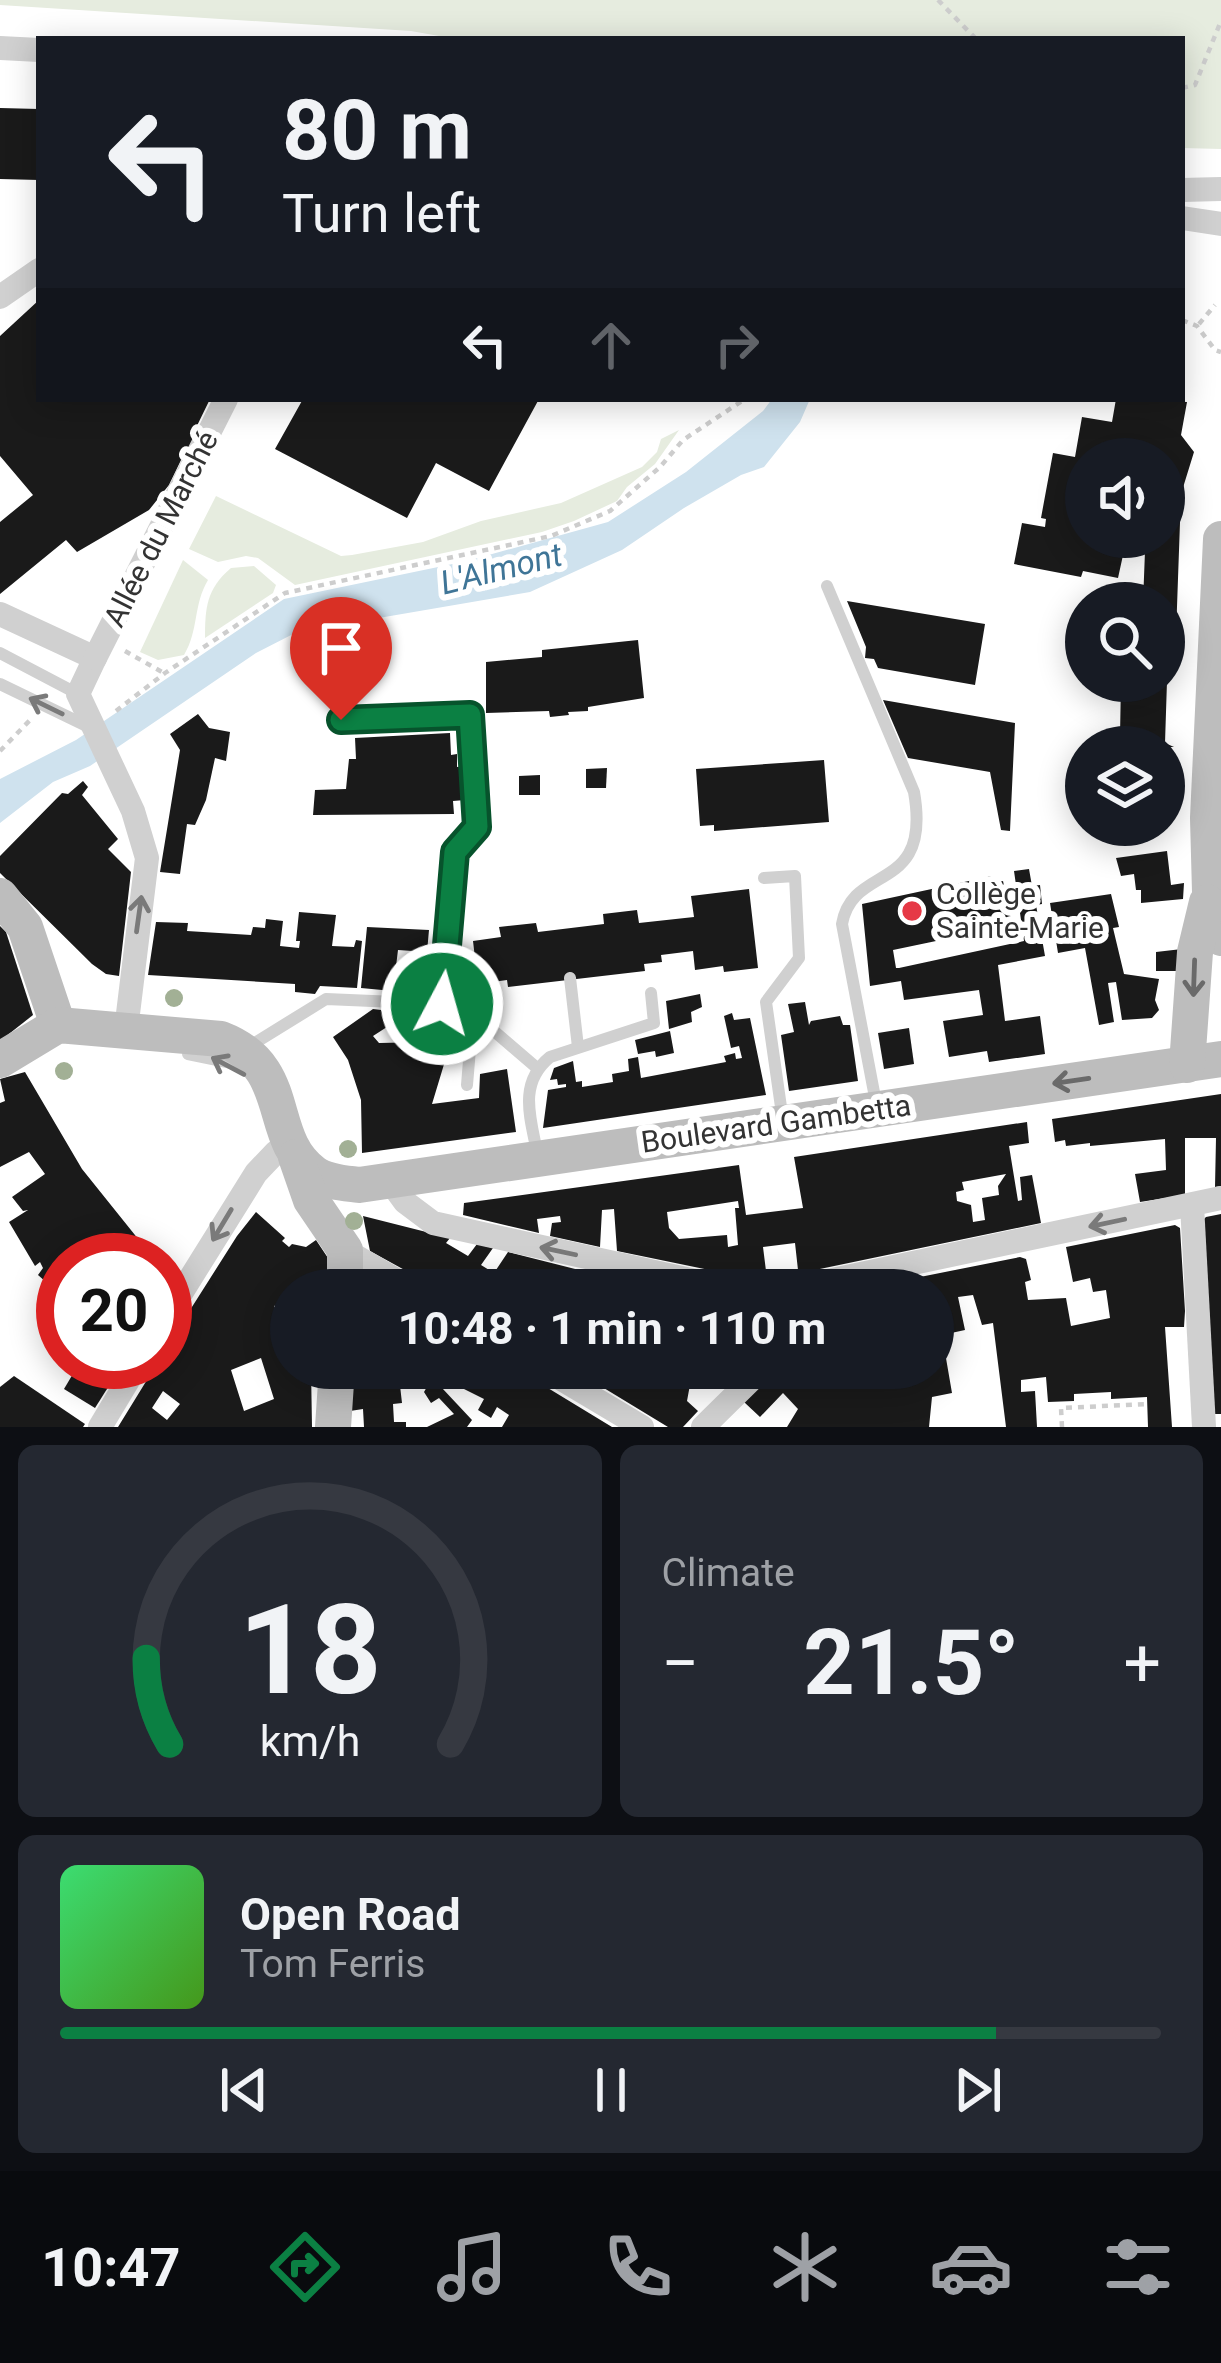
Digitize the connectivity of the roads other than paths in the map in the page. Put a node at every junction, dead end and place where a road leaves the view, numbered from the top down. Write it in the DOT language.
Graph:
graph roads {
  1 [pos="0,47"];
  2 [pos="36,50"];
  3 [pos="1221,189"];
  4 [pos="1185,190"];
  5 [pos="1185,209"];
  6 [pos="1221,211"];
  7 [pos="1185,218"];
  8 [pos="1221,224"];
  9 [pos="36,272"];
  10 [pos="0,297"];
  11 [pos="224,402"];
  12 [pos="1221,539"];
  13 [pos="826,586"];
  14 [pos="0,614"];
  15 [pos="0,653"];
  16 [pos="94,658"];
  17 [pos="0,684"];
  18 [pos="78,694"];
  19 [pos="341,720"];
  20 [pos="92,729"];
  21 [pos="764,878"];
  22 [pos="1210,892"];
  23 [pos="0,896"];
  24 [pos="1221,938"];
  25 [pos="570,977"];
  26 [pos="651,993"];
  27 [pos="442,1004"];
  28 [pos="473,1013"];
  29 [pos="125,1030"];
  30 [pos="58,1034"];
  31 [pos="578,1047"];
  32 [pos="180,1053"];
  33 [pos="1,1060"];
  34 [pos="1204,1062"];
  35 [pos="246,1063"];
  36 [pos="537,1068"];
  37 [pos="467,1085"];
  38 [pos="878,1109"];
  39 [pos="783,1122"];
  40 [pos="280,1146"];
  41 [pos="538,1158"];
  42 [pos="346,1182"];
  43 [pos="1221,1198"];
  44 [pos="1192,1205"];
  45 [pos="345,1250"];
  46 [pos="345,1269"];
  47 [pos="377,1269"];
  48 [pos="641,1269"];
  49 [pos="900,1269"];
  50 [pos="192,1275"];
  51 [pos="123,1389"];
  52 [pos="336,1389"];
  53 [pos="578,1389"];
  54 [pos="742,1389"];
  55 [pos="100,1427"];
  56 [pos="333,1427"];
  57 [pos="642,1427"];
  58 [pos="703,1427"];
  59 [pos="1204,1427"];
  1 -- 2 [label="street"];
  3 -- 4 [label="street"];
  5 -- 6 [label="street"];
  7 -- 8 [label="street"];
  9 -- 10 [label="street"];
  11 -- 16 [label="street, Allée du Marché"];
  12 -- 22 [label="main road"];
  13 -- 38 [label="lane"];
  14 -- 16 [label="street"];
  15 -- 18 [label="lane"];
  16 -- 18 [label="street, Allée du Marché"];
  20 -- 17 [label="lane, one-way"];
  18 -- 20 [label="street"];
  19 -- 27 [label="lane"];
  29 -- 20 [label="street, one-way"];
  21 -- 39 [label="lane"];
  22 -- 24 [label="main road"];
  22 -- 34 [label="main road, one-way"];
  23 -- 30 [label="main road"];
  25 -- 31 [label="lane"];
  26 -- 31 [label="lane"];
  27 -- 28 [label="lane"];
  27 -- 35 [label="lane"];
  28 -- 36 [label="lane"];
  28 -- 37 [label="lane"];
  29 -- 30 [label="main road"];
  29 -- 35 [label="main road"];
  30 -- 33 [label="main road"];
  31 -- 36 [label="lane"];
  35 -- 32 [label="lane, one-way"];
  34 -- 38 [label="main road, Boulevard Gambetta, one-way"];
  35 -- 40 [label="main road"];
  36 -- 41 [label="lane"];
  38 -- 39 [label="main road, Boulevard Gambetta"];
  39 -- 41 [label="main road, Boulevard Gambetta"];
  40 -- 42 [label="main road"];
  40 -- 50 [label="street, one-way"];
  41 -- 42 [label="main road, Boulevard Gambetta"];
  42 -- 45 [label="main road"];
  48 -- 42 [label="street, one-way"];
  43 -- 44 [label="street"];
  44 -- 49 [label="street, one-way"];
  44 -- 59 [label="street"];
  45 -- 46 [label="main road"];
  45 -- 47 [label="street"];
  51 -- 55 [label="street"];
  52 -- 56 [label="main road"];
  53 -- 57 [label="street"];
  54 -- 58 [label="street"];
}
